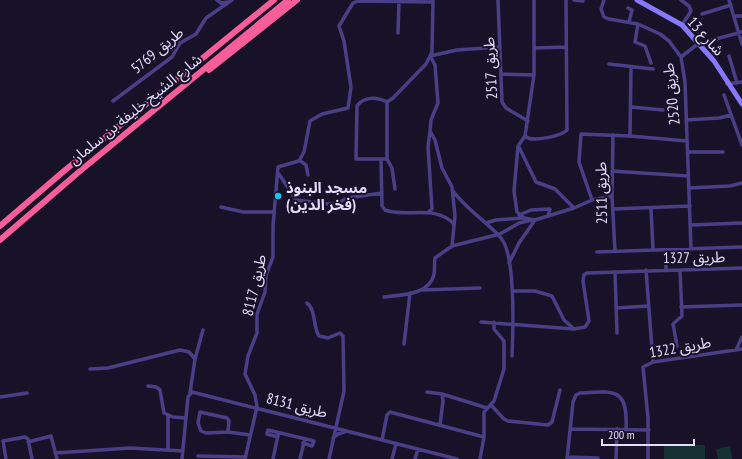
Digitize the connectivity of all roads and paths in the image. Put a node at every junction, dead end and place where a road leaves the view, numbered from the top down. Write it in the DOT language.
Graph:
graph roads {
  1 [pos="217,0"];
  2 [pos="274,0"];
  3 [pos="298,0"];
  4 [pos="498,0"];
  5 [pos="534,0"];
  6 [pos="566,0"];
  7 [pos="574,0"];
  8 [pos="604,0"];
  9 [pos="638,0"];
  10 [pos="681,0"];
  11 [pos="729,0"];
  12 [pos="231,1"];
  13 [pos="358,1"];
  14 [pos="433,1"];
  15 [pos="583,1"];
  16 [pos="399,2"];
  17 [pos="289,3"];
  18 [pos="731,5"];
  19 [pos="628,8"];
  20 [pos="702,14"];
  21 [pos="734,16"];
  22 [pos="742,16"];
  23 [pos="629,22"];
  24 [pos="638,24"];
  25 [pos="682,25"];
  26 [pos="740,32"];
  27 [pos="398,33"];
  28 [pos="712,40"];
  29 [pos="699,43"];
  30 [pos="742,44"];
  31 [pos="500,47"];
  32 [pos="566,47"];
  33 [pos="534,48"];
  34 [pos="430,56"];
  35 [pos="729,56"];
  36 [pos="681,57"];
  37 [pos="651,63"];
  38 [pos="609,64"];
  39 [pos="631,67"];
  40 [pos="653,69"];
  41 [pos="501,74"];
  42 [pos="534,75"];
  43 [pos="737,82"];
  44 [pos="742,82"];
  45 [pos="728,84"];
  46 [pos="724,96"];
  47 [pos="113,101"];
  48 [pos="387,102"];
  49 [pos="742,104"];
  50 [pos="357,106"];
  51 [pos="348,107"];
  52 [pos="631,107"];
  53 [pos="663,110"];
  54 [pos="731,115"];
  55 [pos="528,120"];
  56 [pos="686,120"];
  57 [pos="430,131"];
  58 [pos="740,132"];
  59 [pos="613,135"];
  60 [pos="525,136"];
  61 [pos="630,136"];
  62 [pos="688,141"];
  63 [pos="742,145"];
  64 [pos="518,146"];
  65 [pos="688,152"];
  66 [pos="723,152"];
  67 [pos="387,159"];
  68 [pos="300,160"];
  69 [pos="381,160"];
  70 [pos="612,171"];
  71 [pos="278,173"];
  72 [pos="308,175"];
  73 [pos="688,176"];
  74 [pos="741,183"];
  75 [pos="689,188"];
  76 [pos="395,190"];
  77 [pos="452,190"];
  78 [pos="382,193"];
  79 [pos="612,196"];
  80 [pos="592,200"];
  81 [pos="690,206"];
  82 [pos="221,207"];
  83 [pos="574,208"];
  84 [pos="652,208"];
  85 [pos="613,209"];
  86 [pos="274,212"];
  87 [pos="427,213"];
  88 [pos="519,215"];
  89 [pos="548,216"];
  90 [pos="524,218"];
  91 [pos="535,220"];
  92 [pos="486,223"];
  93 [pos="454,224"];
  94 [pos="742,224"];
  95 [pos="691,225"];
  96 [pos="0,226"];
  97 [pos="497,235"];
  98 [pos="0,240"];
  99 [pos="452,246"];
  100 [pos="742,247"];
  101 [pos="691,249"];
  102 [pos="653,250"];
  103 [pos="666,250"];
  104 [pos="615,251"];
  105 [pos="597,252"];
  106 [pos="508,263"];
  107 [pos="742,268"];
  108 [pos="646,270"];
  109 [pos="666,270"];
  110 [pos="680,270"];
  111 [pos="615,272"];
  112 [pos="480,288"];
  113 [pos="420,290"];
  114 [pos="513,291"];
  115 [pos="410,293"];
  116 [pos="384,297"];
  117 [pos="307,304"];
  118 [pos="742,305"];
  119 [pos="648,306"];
  120 [pos="681,307"];
  121 [pos="616,308"];
  122 [pos="481,322"];
  123 [pos="494,322"];
  124 [pos="513,323"];
  125 [pos="574,329"];
  126 [pos="203,330"];
  127 [pos="618,333"];
  128 [pos="742,337"];
  129 [pos="404,344"];
  130 [pos="677,346"];
  131 [pos="742,349"];
  132 [pos="736,350"];
  133 [pos="512,356"];
  134 [pos="195,359"];
  135 [pos="653,362"];
  136 [pos="90,369"];
  137 [pos="148,386"];
  138 [pos="560,390"];
  139 [pos="191,392"];
  140 [pos="427,392"];
  141 [pos="27,393"];
  142 [pos="442,394"];
  143 [pos="0,397"];
  144 [pos="491,405"];
  145 [pos="257,407"];
  146 [pos="487,408"];
  147 [pos="168,416"];
  148 [pos="186,418"];
  149 [pos="440,425"];
  150 [pos="335,427"];
  151 [pos="570,429"];
  152 [pos="617,429"];
  153 [pos="626,429"];
  154 [pos="649,430"];
  155 [pos="348,431"];
  156 [pos="228,432"];
  157 [pos="279,432"];
  158 [pos="250,435"];
  159 [pos="278,437"];
  160 [pos="305,437"];
  161 [pos="484,437"];
  162 [pos="333,438"];
  163 [pos="28,440"];
  164 [pos="382,440"];
  165 [pos="1,442"];
  166 [pos="304,443"];
  167 [pos="396,444"];
  168 [pos="418,449"];
  169 [pos="168,450"];
  170 [pos="183,451"];
  171 [pos="55,453"];
  172 [pos="198,456"];
  173 [pos="219,458"];
  174 [pos="245,458"];
  175 [pos="568,458"];
  176 [pos="598,458"];
  177 [pos="6,459"];
  178 [pos="32,459"];
  179 [pos="57,459"];
  180 [pos="182,459"];
  181 [pos="273,459"];
  182 [pos="300,459"];
  183 [pos="329,459"];
  184 [pos="392,459"];
  185 [pos="415,459"];
  186 [pos="457,459"];
  187 [pos="480,459"];
  188 [pos="616,459"];
  189 [pos="648,459"];
  1 -- 12 [label="street"];
  2 -- 96 [label="highway, شارع الشيخ خليفة بن سلمان"];
  3 -- 17 [label="highway, شارع الشيخ خليفة بن سلمان"];
  4 -- 31 [label="street, طريق 2517"];
  5 -- 33 [label="street"];
  6 -- 32 [label="street"];
  7 -- 15 [label="street"];
  8 -- 23 [label="street, طريق 2520"];
  9 -- 25 [label="street, شارع 13"];
  10 -- 25 [label="street"];
  11 -- 18 [label="street"];
  12 -- 47 [label="street, طريق 5769"];
  13 -- 16 [label="street"];
  13 -- 51 [label="street"];
  14 -- 16 [label="street"];
  14 -- 34 [label="street"];
  16 -- 27 [label="street"];
  17 -- 98 [label="highway, شارع الشيخ خليفة بن سلمان"];
  18 -- 20 [label="street"];
  18 -- 21 [label="street"];
  19 -- 23 [label="street"];
  21 -- 22 [label="street"];
  21 -- 26 [label="street"];
  23 -- 24 [label="street, طريق 2520"];
  24 -- 36 [label="street, طريق 2520"];
  24 -- 37 [label="street"];
  25 -- 29 [label="street, شارع 13"];
  26 -- 28 [label="street"];
  26 -- 30 [label="street"];
  29 -- 36 [label="street"];
  29 -- 45 [label="street, شارع 13"];
  31 -- 34 [label="street"];
  31 -- 41 [label="street, طريق 2517"];
  32 -- 33 [label="street"];
  32 -- 60 [label="street"];
  33 -- 42 [label="street"];
  34 -- 48 [label="street"];
  34 -- 57 [label="street"];
  35 -- 43 [label="street"];
  36 -- 56 [label="street, طريق 2520"];
  38 -- 39 [label="street"];
  39 -- 40 [label="street"];
  39 -- 52 [label="street"];
  41 -- 42 [label="street"];
  41 -- 55 [label="street, طريق 2517"];
  42 -- 55 [label="street"];
  43 -- 44 [label="street"];
  43 -- 45 [label="street"];
  45 -- 49 [label="street, شارع 13"];
  46 -- 54 [label="street"];
  48 -- 50 [label="street"];
  48 -- 67 [label="street"];
  50 -- 51 [label="street"];
  50 -- 69 [label="street"];
  51 -- 68 [label="street"];
  52 -- 53 [label="street"];
  52 -- 61 [label="street"];
  54 -- 56 [label="street"];
  54 -- 58 [label="street"];
  55 -- 60 [label="street"];
  56 -- 62 [label="street, طريق 2520"];
  57 -- 77 [label="street"];
  57 -- 87 [label="street"];
  58 -- 63 [label="street"];
  59 -- 61 [label="street, طريق 2511"];
  59 -- 70 [label="street, طريق 2511"];
  59 -- 80 [label="street, طريق 2511"];
  60 -- 64 [label="street"];
  61 -- 62 [label="street, طريق 2511"];
  62 -- 65 [label="street, طريق 2520"];
  64 -- 83 [label="street"];
  64 -- 88 [label="street"];
  65 -- 66 [label="street"];
  65 -- 73 [label="street, طريق 2520"];
  67 -- 69 [label="street"];
  67 -- 76 [label="street"];
  68 -- 71 [label="street"];
  68 -- 72 [label="street"];
  69 -- 78 [label="street"];
  70 -- 73 [label="street"];
  70 -- 79 [label="street, طريق 2511"];
  71 -- 78 [label="street"];
  71 -- 86 [label="street, طريق 8117"];
  73 -- 75 [label="street, طريق 2520"];
  74 -- 75 [label="street"];
  75 -- 81 [label="street, طريق 2520"];
  77 -- 92 [label="street"];
  77 -- 93 [label="street"];
  78 -- 87 [label="street"];
  79 -- 80 [label="street"];
  79 -- 85 [label="street, طريق 2511"];
  80 -- 83 [label="street"];
  81 -- 84 [label="street"];
  81 -- 95 [label="street, طريق 2520"];
  82 -- 86 [label="street"];
  83 -- 89 [label="street"];
  84 -- 85 [label="street"];
  84 -- 102 [label="street"];
  85 -- 104 [label="street, طريق 2511"];
  86 -- 145 [label="street, طريق 8117"];
  87 -- 93 [label="street"];
  88 -- 89 [label="street"];
  88 -- 90 [label="street"];
  89 -- 91 [label="street"];
  90 -- 91 [label="street"];
  90 -- 92 [label="street"];
  91 -- 97 [label="street"];
  91 -- 106 [label="street"];
  92 -- 97 [label="street"];
  93 -- 99 [label="street"];
  94 -- 95 [label="street"];
  95 -- 101 [label="street, طريق 2520"];
  97 -- 99 [label="street"];
  97 -- 106 [label="street"];
  99 -- 113 [label="street"];
  100 -- 101 [label="street"];
  101 -- 103 [label="street"];
  102 -- 103 [label="street"];
  102 -- 104 [label="street"];
  103 -- 109 [label="street"];
  104 -- 105 [label="street"];
  106 -- 114 [label="street"];
  107 -- 110 [label="street, طريق 1327"];
  108 -- 109 [label="street, طريق 1327"];
  108 -- 111 [label="street, طريق 1327"];
  108 -- 119 [label="street, طريق 1327"];
  109 -- 110 [label="street, طريق 1327"];
  110 -- 120 [label="street"];
  111 -- 121 [label="street"];
  111 -- 125 [label="street, طريق 1327"];
  112 -- 113 [label="street"];
  113 -- 115 [label="street"];
  114 -- 124 [label="street"];
  114 -- 125 [label="street"];
  115 -- 116 [label="street"];
  115 -- 129 [label="street"];
  117 -- 150 [label="street"];
  118 -- 120 [label="street"];
  119 -- 121 [label="street"];
  119 -- 135 [label="street, طريق 1327"];
  120 -- 130 [label="street"];
  121 -- 127 [label="street"];
  122 -- 123 [label="street"];
  123 -- 124 [label="street"];
  123 -- 144 [label="street"];
  124 -- 125 [label="street"];
  124 -- 133 [label="street"];
  126 -- 134 [label="street"];
  128 -- 132 [label="street"];
  131 -- 132 [label="street, طريق 1322"];
  132 -- 135 [label="street, طريق 1322"];
  134 -- 136 [label="street"];
  134 -- 139 [label="street"];
  135 -- 154 [label="street, طريق 1322"];
  137 -- 147 [label="street"];
  138 -- 144 [label="street"];
  139 -- 145 [label="street, طريق 8131"];
  139 -- 148 [label="street"];
  140 -- 142 [label="street"];
  141 -- 143 [label="street"];
  142 -- 146 [label="street"];
  142 -- 149 [label="street"];
  144 -- 146 [label="street"];
  145 -- 150 [label="street, طريق 8131"];
  145 -- 158 [label="street, طريق 8117"];
  146 -- 161 [label="street"];
  147 -- 148 [label="street"];
  147 -- 169 [label="street"];
  148 -- 170 [label="street"];
  149 -- 161 [label="street"];
  149 -- 164 [label="street"];
  150 -- 155 [label="street, طريق 8131"];
  150 -- 162 [label="street"];
  151 -- 152 [label="street"];
  151 -- 153 [label="street"];
  151 -- 175 [label="street"];
  152 -- 153 [label="street"];
  152 -- 188 [label="street"];
  153 -- 154 [label="street"];
  154 -- 189 [label="street, طريق 1322"];
  155 -- 162 [label="street"];
  155 -- 164 [label="street, طريق 8131"];
  156 -- 156 [label="street"];
  156 -- 158 [label="street"];
  157 -- 159 [label="street"];
  157 -- 159 [label="street"];
  157 -- 160 [label="street"];
  158 -- 174 [label="street, طريق 8117"];
  159 -- 181 [label="street"];
  160 -- 166 [label="street"];
  160 -- 166 [label="street"];
  161 -- 187 [label="street"];
  162 -- 183 [label="street"];
  163 -- 165 [label="street"];
  163 -- 171 [label="street"];
  163 -- 178 [label="street"];
  164 -- 167 [label="street, طريق 8131"];
  165 -- 177 [label="street"];
  166 -- 182 [label="street"];
  167 -- 168 [label="street, طريق 8131"];
  167 -- 184 [label="street"];
  168 -- 185 [label="street"];
  168 -- 186 [label="street, طريق 8131"];
  169 -- 170 [label="street"];
  169 -- 171 [label="street"];
  170 -- 180 [label="street"];
  171 -- 179 [label="street"];
  172 -- 173 [label="street"];
  173 -- 174 [label="street"];
  175 -- 176 [label="street"];
}
